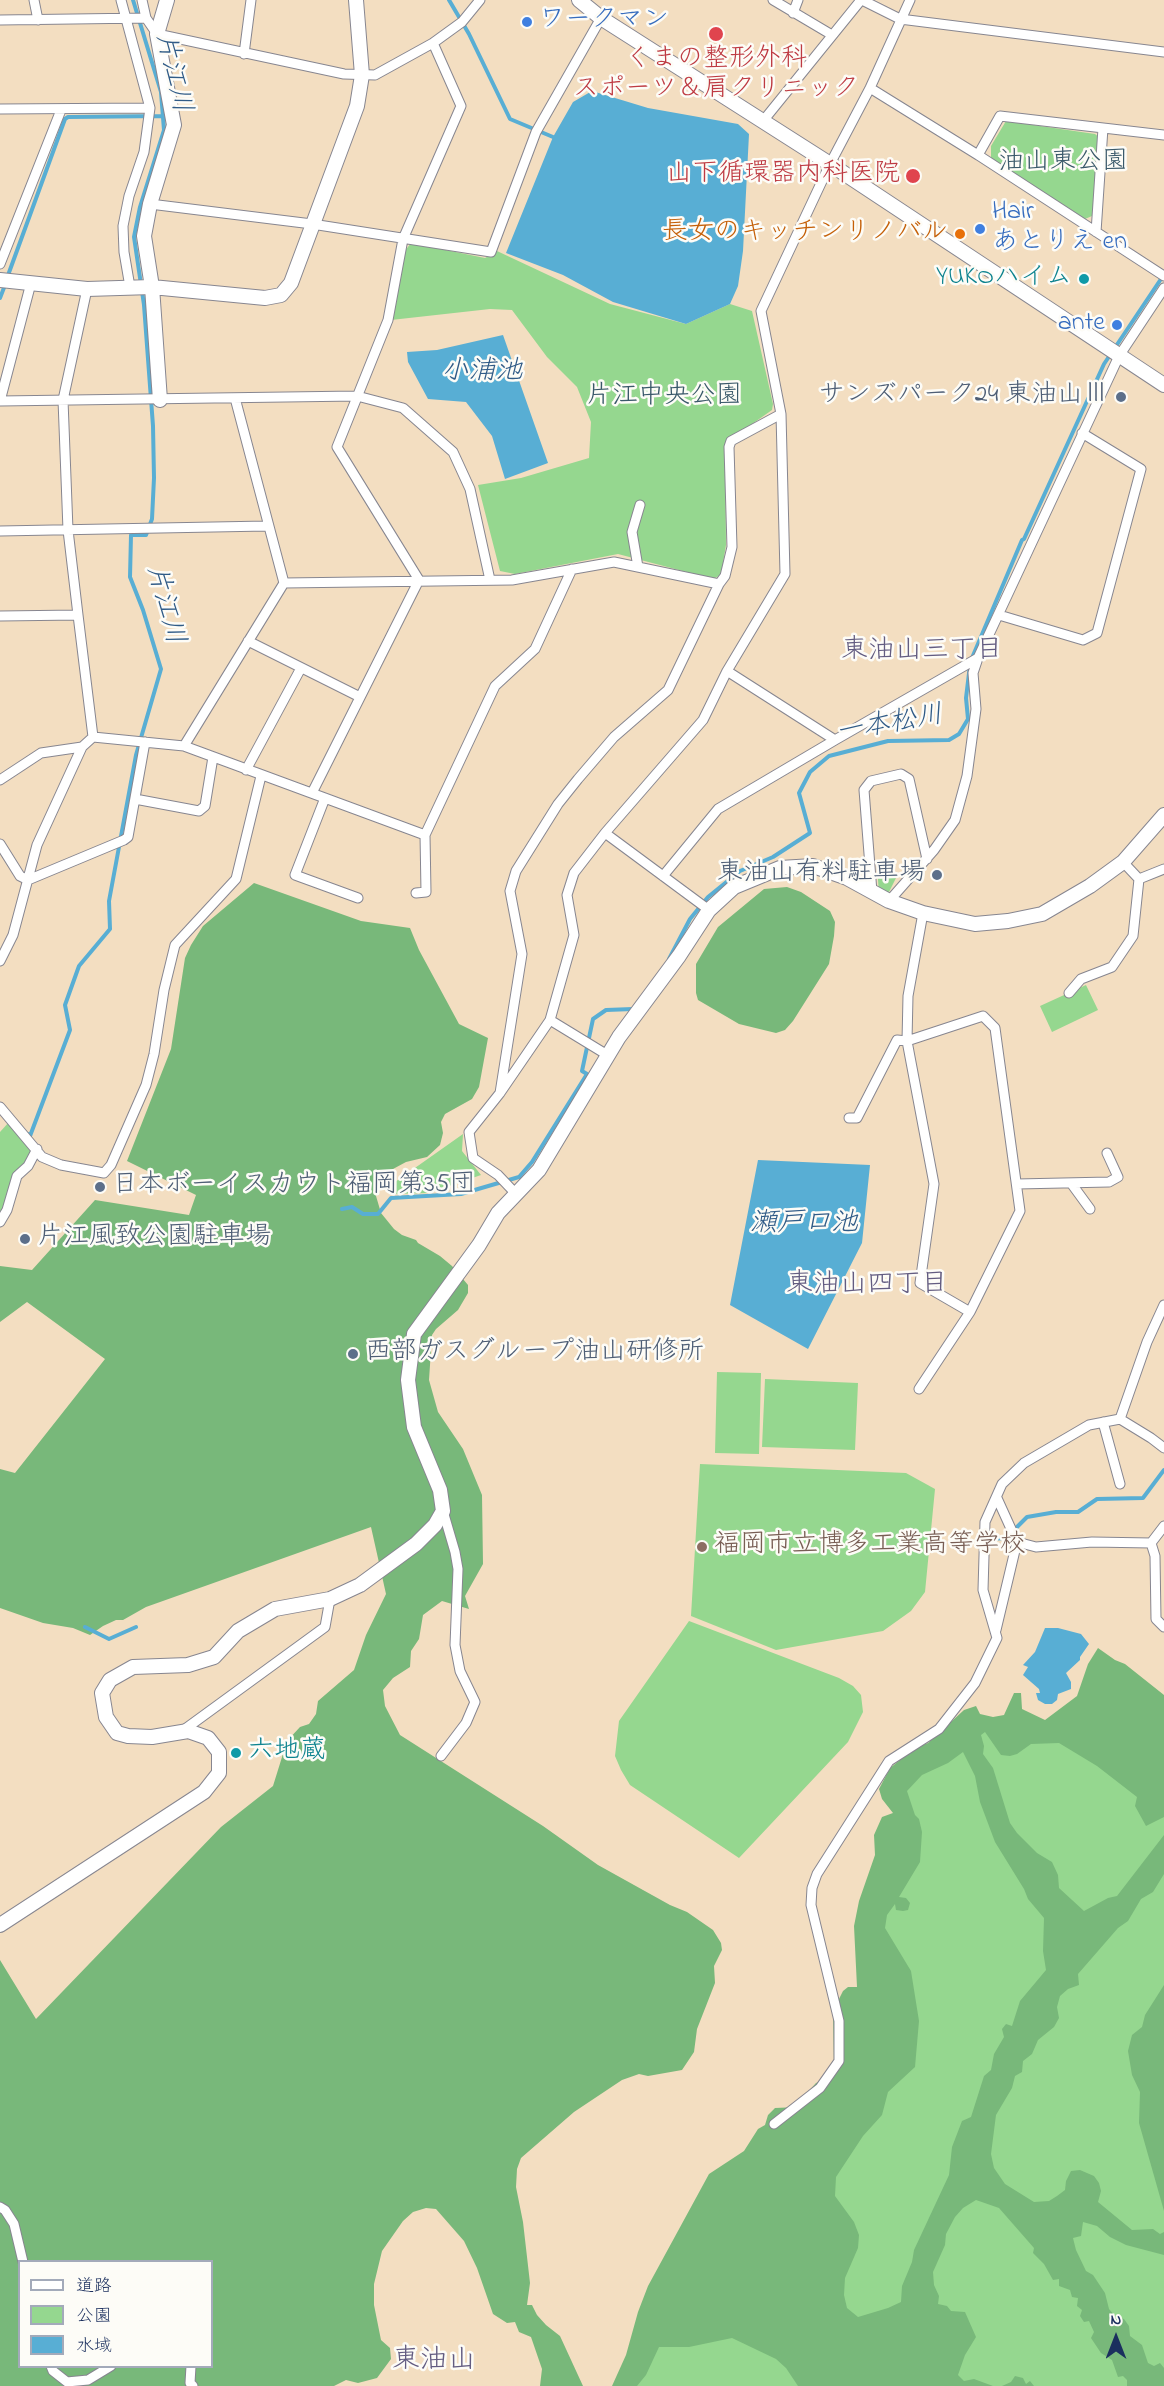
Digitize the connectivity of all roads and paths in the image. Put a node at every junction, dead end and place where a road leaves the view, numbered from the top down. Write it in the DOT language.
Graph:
graph roads {
  1 [pos="34,0"];
  2 [pos="121,0"];
  3 [pos="142,0"];
  4 [pos="167,0"];
  5 [pos="251,0"];
  6 [pos="356,0"];
  7 [pos="480,0"];
  8 [pos="579,0"];
  9 [pos="773,0"];
  10 [pos="798,0"];
  11 [pos="862,0"];
  12 [pos="910,0"];
  13 [pos="793,13"];
  14 [pos="126,18"];
  15 [pos="146,18"];
  16 [pos="601,18"];
  17 [pos="900,19"];
  18 [pos="0,20"];
  19 [pos="38,20"];
  20 [pos="158,34"];
  21 [pos="832,35"];
  22 [pos="433,43"];
  23 [pos="1164,52"];
  24 [pos="244,54"];
  25 [pos="362,75"];
  26 [pos="870,88"];
  27 [pos="150,108"];
  28 [pos="0,109"];
  29 [pos="61,110"];
  30 [pos="763,121"];
  31 [pos="1102,128"];
  32 [pos="1164,135"];
  33 [pos="978,155"];
  34 [pos="830,164"];
  35 [pos="150,204"];
  36 [pos="312,224"];
  37 [pos="1096,232"];
  38 [pos="403,239"];
  39 [pos="0,264"];
  40 [pos="1161,274"];
  41 [pos="4,280"];
  42 [pos="31,283"];
  43 [pos="132,287"];
  44 [pos="152,287"];
  45 [pos="1164,288"];
  46 [pos="87,289"];
  47 [pos="1119,356"];
  48 [pos="1164,385"];
  49 [pos="357,396"];
  50 [pos="235,398"];
  51 [pos="160,399"];
  52 [pos="63,400"];
  53 [pos="0,401"];
  54 [pos="781,414"];
  55 [pos="1082,433"];
  56 [pos="640,505"];
  57 [pos="267,526"];
  58 [pos="68,530"];
  59 [pos="0,531"];
  60 [pos="638,567"];
  61 [pos="572,569"];
  62 [pos="419,580"];
  63 [pos="490,580"];
  64 [pos="284,583"];
  65 [pos="719,584"];
  66 [pos="78,615"];
  67 [pos="999,615"];
  68 [pos="0,616"];
  69 [pos="248,641"];
  70 [pos="977,659"];
  71 [pos="301,668"];
  72 [pos="728,671"];
  73 [pos="360,697"];
  74 [pos="93,736"];
  75 [pos="835,740"];
  76 [pos="145,742"];
  77 [pos="184,746"];
  78 [pos="82,747"];
  79 [pos="213,757"];
  80 [pos="246,770"];
  81 [pos="261,776"];
  82 [pos="0,780"];
  83 [pos="312,793"];
  84 [pos="325,798"];
  85 [pos="135,800"];
  86 [pos="1164,816"];
  87 [pos="605,833"];
  88 [pos="425,835"];
  89 [pos="0,844"];
  90 [pos="927,859"];
  91 [pos="1123,862"];
  92 [pos="1164,869"];
  93 [pos="663,876"];
  94 [pos="1139,879"];
  95 [pos="28,880"];
  96 [pos="872,892"];
  97 [pos="354,893"];
  98 [pos="416,893"];
  99 [pos="889,901"];
  100 [pos="709,910"];
  101 [pos="924,913"];
  102 [pos="0,961"];
  103 [pos="1069,993"];
  104 [pos="550,1020"];
  105 [pos="907,1041"];
  106 [pos="609,1056"];
  107 [pos="500,1093"];
  108 [pos="0,1107"];
  109 [pos="849,1118"];
  110 [pos="37,1149"];
  111 [pos="1107,1153"];
  112 [pos="1071,1183"];
  113 [pos="1017,1184"];
  114 [pos="513,1191"];
  115 [pos="1090,1209"];
  116 [pos="0,1222"];
  117 [pos="1164,1305"];
  118 [pos="970,1312"];
  119 [pos="919,1389"];
  120 [pos="1120,1419"];
  121 [pos="1103,1422"];
  122 [pos="1164,1448"];
  123 [pos="1120,1484"];
  124 [pos="997,1498"];
  125 [pos="442,1511"];
  126 [pos="1164,1526"];
  127 [pos="1016,1541"];
  128 [pos="1151,1543"];
  129 [pos="330,1599"];
  130 [pos="1164,1628"];
  131 [pos="996,1632"];
  132 [pos="179,1733"];
  133 [pos="441,1756"];
  134 [pos="0,1925"];
  135 [pos="774,2124"];
  136 [pos="0,2207"];
  137 [pos="23,2260"];
  138 [pos="51,2368"];
  139 [pos="109,2368"];
  140 [pos="191,2368"];
  141 [pos="193,2386"];
  1 -- 19 [label="street"];
  2 -- 14 [label="street"];
  3 -- 15 [label="street"];
  4 -- 20 [label="street"];
  5 -- 24 [label="street"];
  6 -- 25 [label="street"];
  7 -- 22 [label="street"];
  8 -- 16 [label="street"];
  9 -- 13 [label="street"];
  10 -- 13 [label="street"];
  11 -- 17 [label="street"];
  11 -- 21 [label="street"];
  12 -- 17 [label="street"];
  13 -- 21 [label="street"];
  14 -- 15 [label="street"];
  14 -- 19 [label="street"];
  14 -- 27 [label="street"];
  15 -- 20 [label="street"];
  16 -- 30 [label="street"];
  16 -- 38 [label="street"];
  17 -- 23 [label="street"];
  17 -- 26 [label="street"];
  18 -- 19 [label="street"];
  20 -- 24 [label="street"];
  20 -- 35 [label="street"];
  21 -- 30 [label="street"];
  22 -- 25 [label="street"];
  22 -- 38 [label="street"];
  24 -- 25 [label="street"];
  25 -- 36 [label="street"];
  26 -- 33 [label="street"];
  26 -- 34 [label="street"];
  27 -- 29 [label="street"];
  27 -- 43 [label="street"];
  28 -- 29 [label="street"];
  29 -- 39 [label="street"];
  30 -- 34 [label="street"];
  31 -- 32 [label="street"];
  31 -- 33 [label="street"];
  31 -- 37 [label="street"];
  33 -- 37 [label="street"];
  34 -- 47 [label="street"];
  34 -- 54 [label="street"];
  35 -- 36 [label="street"];
  35 -- 44 [label="street"];
  36 -- 38 [label="street"];
  36 -- 44 [label="street"];
  37 -- 40 [label="street"];
  38 -- 49 [label="street"];
  41 -- 42 [label="street"];
  42 -- 46 [label="street"];
  42 -- 53 [label="street"];
  43 -- 44 [label="street"];
  43 -- 46 [label="street"];
  44 -- 51 [label="street"];
  45 -- 47 [label="street"];
  46 -- 52 [label="street"];
  47 -- 48 [label="street"];
  47 -- 55 [label="street"];
  49 -- 50 [label="street"];
  49 -- 62 [label="street"];
  49 -- 63 [label="street"];
  50 -- 51 [label="street"];
  50 -- 57 [label="street"];
  51 -- 52 [label="street"];
  52 -- 53 [label="street"];
  52 -- 58 [label="street"];
  54 -- 65 [label="street"];
  54 -- 72 [label="street"];
  55 -- 67 [label="street"];
  55 -- 67 [label="street"];
  56 -- 60 [label="street"];
  57 -- 58 [label="street"];
  57 -- 64 [label="street"];
  58 -- 59 [label="street"];
  58 -- 66 [label="street"];
  60 -- 61 [label="street"];
  60 -- 65 [label="street"];
  61 -- 63 [label="street"];
  61 -- 88 [label="street"];
  62 -- 63 [label="street"];
  62 -- 64 [label="street"];
  62 -- 73 [label="street"];
  64 -- 69 [label="street"];
  65 -- 107 [label="street"];
  66 -- 68 [label="street"];
  66 -- 74 [label="street"];
  67 -- 70 [label="street"];
  69 -- 71 [label="street"];
  69 -- 77 [label="street"];
  70 -- 75 [label="street"];
  70 -- 90 [label="street"];
  71 -- 73 [label="street"];
  71 -- 80 [label="street"];
  72 -- 75 [label="street"];
  72 -- 87 [label="street"];
  73 -- 83 [label="street"];
  74 -- 76 [label="street"];
  74 -- 78 [label="street"];
  75 -- 93 [label="street"];
  76 -- 77 [label="street"];
  76 -- 85 [label="street"];
  77 -- 79 [label="street"];
  78 -- 82 [label="street"];
  78 -- 95 [label="street"];
  79 -- 80 [label="street"];
  79 -- 85 [label="street"];
  80 -- 81 [label="street"];
  81 -- 83 [label="street"];
  81 -- 110 [label="street"];
  83 -- 84 [label="street"];
  84 -- 88 [label="street"];
  84 -- 97 [label="street"];
  85 -- 95 [label="street"];
  86 -- 91 [label="street"];
  87 -- 93 [label="street"];
  87 -- 104 [label="street"];
  88 -- 98 [label="street"];
  89 -- 95 [label="street"];
  90 -- 96 [label="street"];
  90 -- 99 [label="street"];
  91 -- 94 [label="street"];
  91 -- 101 [label="street"];
  92 -- 94 [label="street"];
  93 -- 100 [label="street"];
  94 -- 103 [label="street"];
  95 -- 102 [label="street"];
  96 -- 99 [label="street"];
  96 -- 100 [label="street"];
  99 -- 101 [label="street"];
  100 -- 106 [label="street"];
  101 -- 105 [label="street"];
  104 -- 106 [label="street"];
  104 -- 107 [label="street"];
  105 -- 109 [label="street"];
  105 -- 113 [label="street"];
  105 -- 118 [label="street"];
  106 -- 114 [label="street"];
  107 -- 114 [label="street"];
  108 -- 110 [label="street"];
  110 -- 116 [label="street"];
  111 -- 112 [label="street"];
  112 -- 113 [label="street"];
  112 -- 115 [label="street"];
  113 -- 118 [label="street"];
  114 -- 125 [label="street"];
  117 -- 120 [label="street"];
  118 -- 119 [label="street"];
  120 -- 121 [label="street"];
  120 -- 122 [label="street"];
  121 -- 123 [label="street"];
  121 -- 124 [label="street"];
  124 -- 127 [label="street"];
  124 -- 131 [label="street"];
  125 -- 129 [label="street"];
  125 -- 133 [label="street"];
  126 -- 128 [label="street"];
  127 -- 128 [label="street"];
  127 -- 131 [label="street"];
  128 -- 130 [label="street"];
  129 -- 132 [label="street"];
  129 -- 132 [label="street"];
  131 -- 135 [label="street"];
  132 -- 134 [label="street"];
  136 -- 137 [label="street"];
  138 -- 139 [label="street"];
  140 -- 141 [label="street"];
}
